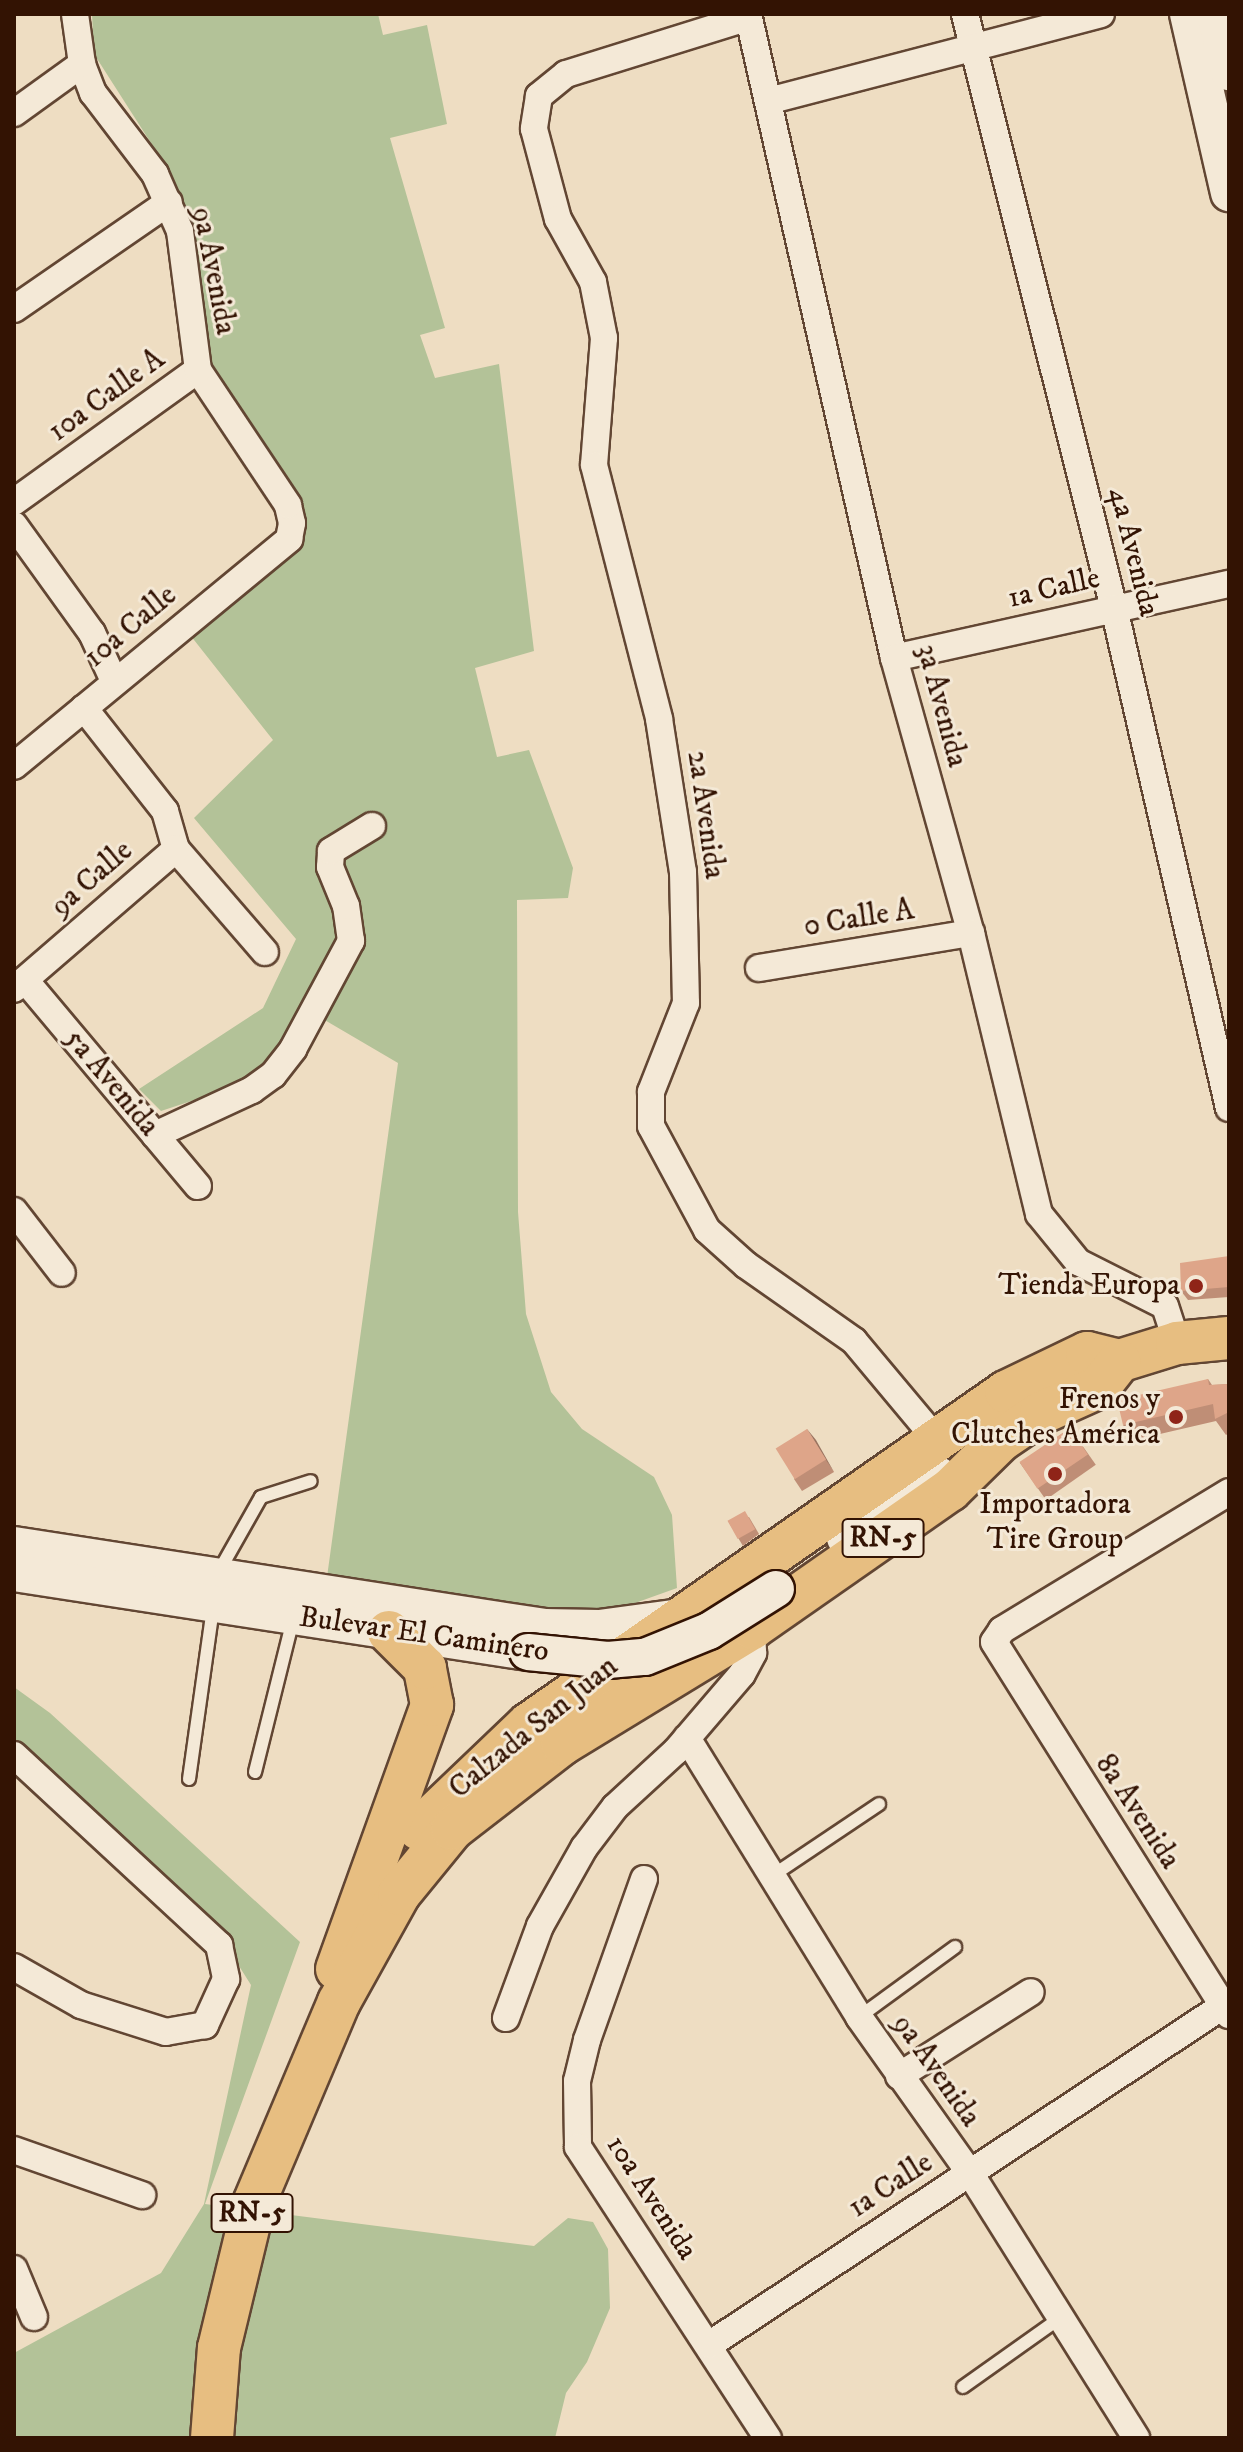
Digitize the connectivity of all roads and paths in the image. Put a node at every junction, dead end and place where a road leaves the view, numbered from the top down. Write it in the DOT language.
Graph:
graph roads {
  1 [pos="75,14"];
  2 [pos="965,14"];
  3 [pos="1101,14"];
  4 [pos="1188,14"];
  5 [pos="1215,14"];
  6 [pos="749,15"];
  7 [pos="973,49"];
  8 [pos="82,64"];
  9 [pos="1229,72"];
  10 [pos="768,101"];
  11 [pos="14,113"];
  12 [pos="1229,193"];
  13 [pos="169,202"];
  14 [pos="14,309"];
  15 [pos="198,370"];
  16 [pos="14,502"];
  17 [pos="14,525"];
  18 [pos="289,539"];
  19 [pos="1229,584"];
  20 [pos="1114,608"];
  21 [pos="894,658"];
  22 [pos="114,681"];
  23 [pos="84,708"];
  24 [pos="14,766"];
  25 [pos="372,826"];
  26 [pos="176,849"];
  27 [pos="971,933"];
  28 [pos="265,952"];
  29 [pos="759,968"];
  30 [pos="20,984"];
  31 [pos="1229,1108"];
  32 [pos="155,1135"];
  33 [pos="198,1186"];
  34 [pos="14,1211"];
  35 [pos="62,1273"];
  36 [pos="1229,1338"];
  37 [pos="1177,1343"];
  38 [pos="1119,1361"];
  39 [pos="936,1439"];
  40 [pos="973,1464"];
  41 [pos="311,1481"];
  42 [pos="1229,1492"];
  43 [pos="14,1545"];
  44 [pos="14,1573"];
  45 [pos="215,1590"];
  46 [pos="722,1590"];
  47 [pos="293,1616"];
  48 [pos="680,1617"];
  49 [pos="389,1632"];
  50 [pos="744,1632"];
  51 [pos="687,1738"];
  52 [pos="14,1755"];
  53 [pos="255,1772"];
  54 [pos="189,1779"];
  55 [pos="879,1804"];
  56 [pos="772,1876"];
  57 [pos="644,1879"];
  58 [pos="955,1947"];
  59 [pos="14,1967"];
  60 [pos="1031,1992"];
  61 [pos="339,2002"];
  62 [pos="1227,2008"];
  63 [pos="859,2017"];
  64 [pos="506,2018"];
  65 [pos="899,2076"];
  66 [pos="14,2150"];
  67 [pos="970,2173"];
  68 [pos="142,2195"];
  69 [pos="14,2269"];
  70 [pos="34,2317"];
  71 [pos="1060,2318"];
  72 [pos="709,2345"];
  73 [pos="963,2387"];
  74 [pos="212,2438"];
  75 [pos="768,2438"];
  76 [pos="1136,2438"];
  1 -- 8 [label="street, 9a Avenida"];
  2 -- 7 [label="street, 4a Avenida"];
  3 -- 7 [label="street"];
  4 -- 12 [label="main road"];
  5 -- 9 [label="main road"];
  6 -- 10 [label="street, 3a Avenida"];
  6 -- 39 [label="street, 2a Avenida"];
  7 -- 10 [label="street"];
  7 -- 20 [label="street, 4a Avenida"];
  8 -- 11 [label="street"];
  8 -- 13 [label="street, 9a Avenida"];
  10 -- 21 [label="street, 3a Avenida"];
  13 -- 14 [label="street"];
  13 -- 15 [label="street, 9a Avenida"];
  15 -- 16 [label="street, 10a Calle A"];
  15 -- 18 [label="street, 9a Avenida"];
  17 -- 22 [label="street"];
  18 -- 22 [label="street, 10a Calle"];
  19 -- 20 [label="street, 1a Calle"];
  20 -- 21 [label="street, 1a Calle"];
  20 -- 31 [label="street, 4a Avenida"];
  21 -- 27 [label="street, 3a Avenida"];
  22 -- 23 [label="street, 10a Calle"];
  23 -- 24 [label="street, 10a Calle"];
  23 -- 26 [label="street"];
  25 -- 32 [label="street"];
  26 -- 28 [label="street"];
  26 -- 30 [label="street, 9a Calle"];
  27 -- 29 [label="street, 0 Calle A"];
  27 -- 37 [label="street, 3a Avenida"];
  30 -- 32 [label="street, 5a Avenida"];
  32 -- 33 [label="street, 5a Avenida"];
  34 -- 35 [label="street"];
  36 -- 37 [label="main road, Calzada San Juan / RN-5"];
  37 -- 38 [label="main road, Calzada San Juan / RN-5"];
  38 -- 39 [label="main road, Calzada San Juan / RN-5"];
  38 -- 40 [label="main road, Calzada San Juan / RN-5"];
  39 -- 46 [label="main road, Calzada San Juan / RN-5"];
  40 -- 49 [label="main road, Bulevar El Caminero, bridge"];
  40 -- 50 [label="main road, Calzada San Juan / RN-5"];
  41 -- 45 [label="lane"];
  42 -- 62 [label="street, 8a Avenida"];
  43 -- 45 [label="main road, Bulevar El Caminero"];
  44 -- 45 [label="main road, Bulevar El Caminero"];
  45 -- 47 [label="main road, Bulevar El Caminero"];
  45 -- 48 [label="main road, Bulevar El Caminero"];
  45 -- 54 [label="lane"];
  46 -- 48 [label="main road, Calzada San Juan / RN-5"];
  46 -- 50 [label="main road"];
  47 -- 49 [label="main road, Bulevar El Caminero"];
  47 -- 53 [label="lane"];
  48 -- 61 [label="main road, Calzada San Juan / RN-5"];
  49 -- 61 [label="main road"];
  50 -- 51 [label="street"];
  50 -- 61 [label="main road, Calzada San Juan / RN-5"];
  51 -- 56 [label="street, 9a Avenida"];
  51 -- 64 [label="street"];
  52 -- 59 [label="street"];
  55 -- 56 [label="lane"];
  56 -- 63 [label="street, 9a Avenida"];
  57 -- 72 [label="street, 10a Avenida"];
  58 -- 63 [label="lane"];
  60 -- 65 [label="street"];
  61 -- 74 [label="main road, RN-5"];
  62 -- 67 [label="street, 1a Calle"];
  63 -- 65 [label="street, 9a Avenida"];
  65 -- 67 [label="street, 9a Avenida"];
  66 -- 68 [label="street"];
  67 -- 71 [label="street, 9a Avenida"];
  67 -- 72 [label="street, 1a Calle"];
  69 -- 70 [label="street"];
  71 -- 73 [label="lane"];
  71 -- 76 [label="street, 9a Avenida"];
  72 -- 75 [label="street, 10a Avenida"];
}
